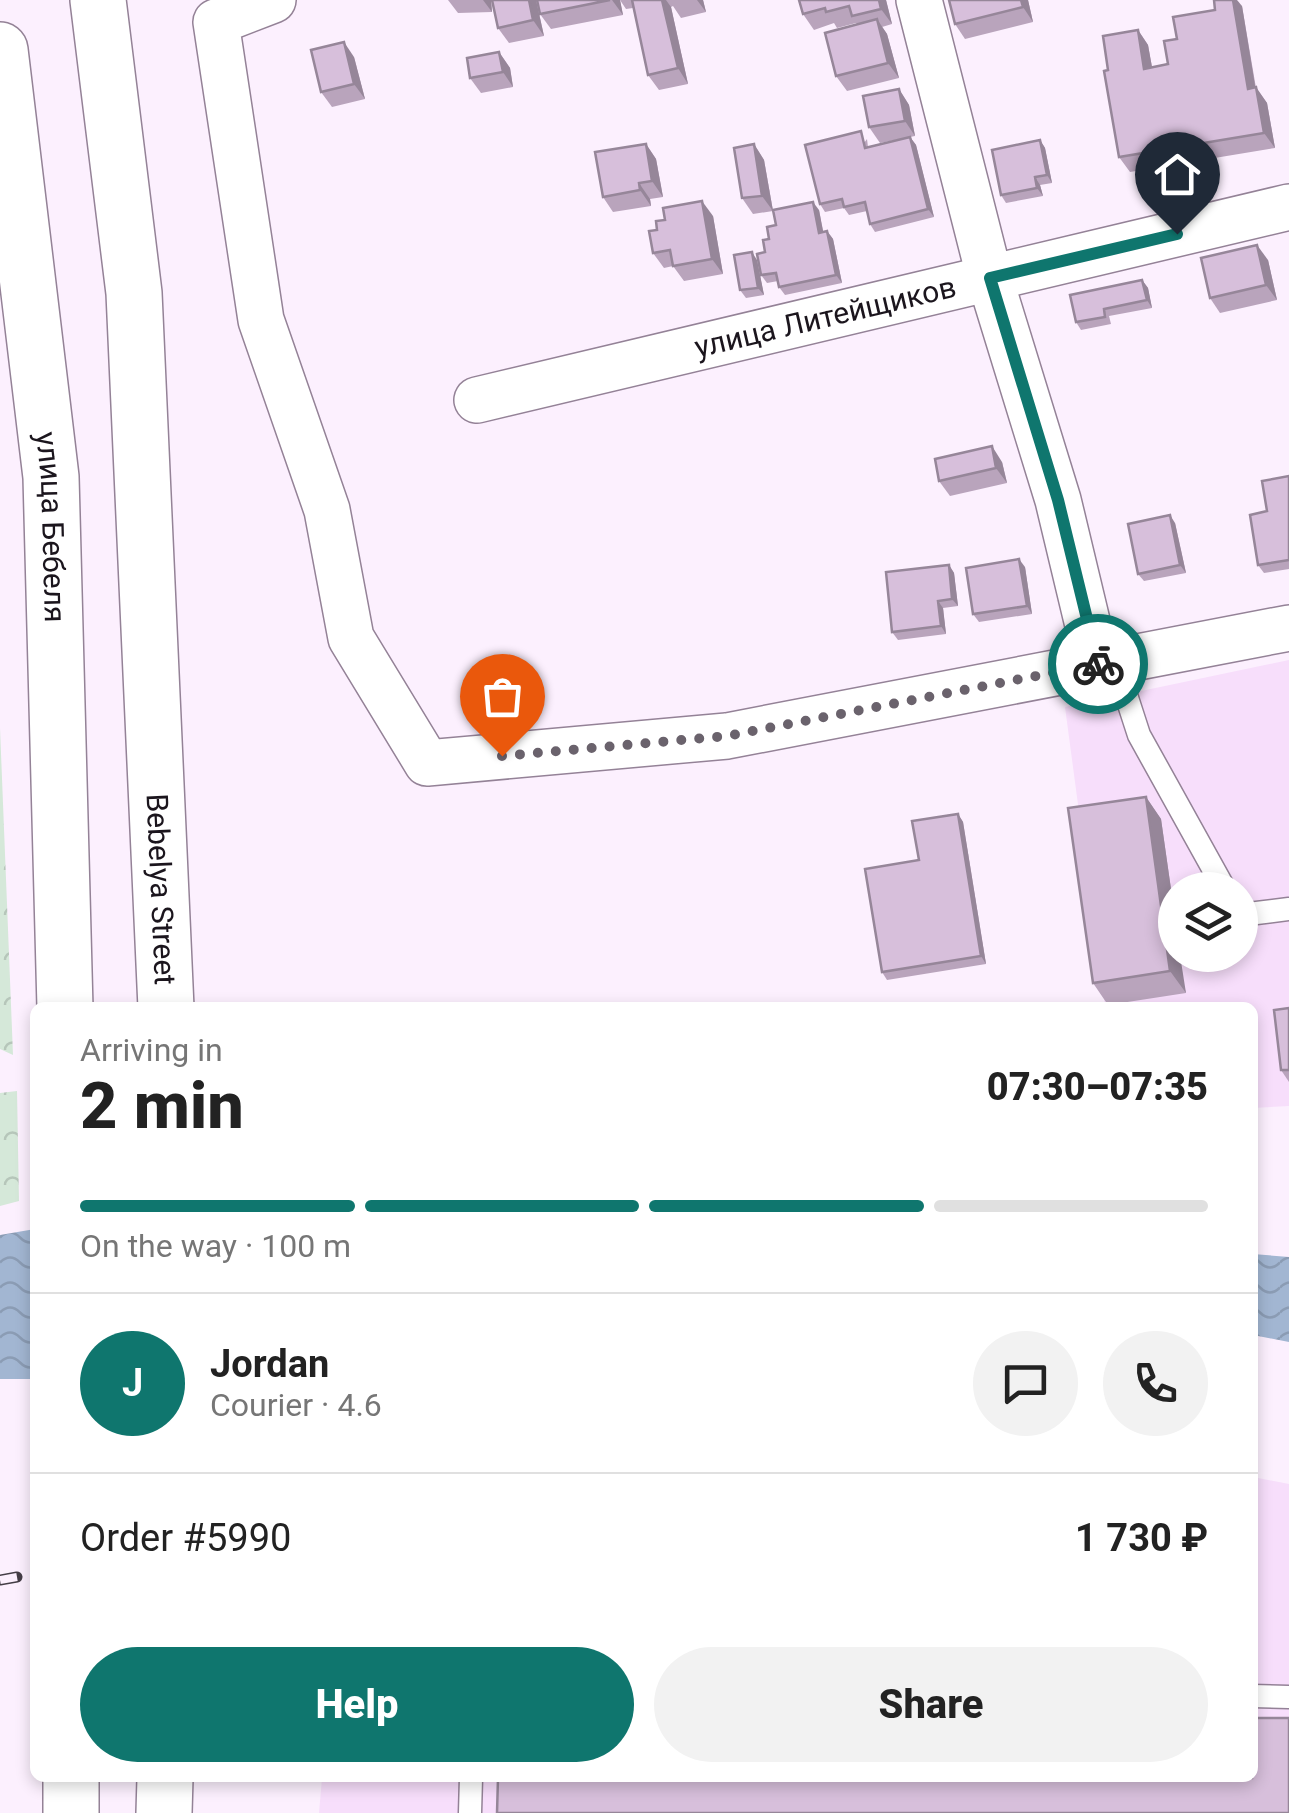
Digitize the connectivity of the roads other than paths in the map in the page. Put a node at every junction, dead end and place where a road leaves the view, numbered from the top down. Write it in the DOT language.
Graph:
graph roads {
  1 [pos="98,0"];
  2 [pos="273,0"];
  3 [pos="919,0"];
  4 [pos="0,50"];
  5 [pos="1289,207"];
  6 [pos="990,278"];
  7 [pos="477,400"];
  8 [pos="1289,628"];
  9 [pos="1107,665"];
  10 [pos="1215,872"];
  11 [pos="1289,909"];
  12 [pos="1258,913"];
  13 [pos="66,1002"];
  14 [pos="166,1002"];
  15 [pos="1258,1696"];
  16 [pos="1289,1696"];
  17 [pos="71,1782"];
  18 [pos="164,1782"];
  19 [pos="471,1782"];
  20 [pos="71,1813"];
  21 [pos="164,1813"];
  22 [pos="470,1813"];
  1 -- 14 [label="main road, Bebelya Street"];
  2 -- 9 [label="street"];
  3 -- 6 [label="street"];
  4 -- 13 [label="main road, улица Бебеля"];
  5 -- 6 [label="street, улица Литейщиков"];
  6 -- 7 [label="street, улица Литейщиков"];
  6 -- 9 [label="street"];
  8 -- 9 [label="street"];
  9 -- 10 [label="lane"];
  11 -- 12 [label="lane"];
  15 -- 16 [label="lane"];
  17 -- 20 [label="main road"];
  18 -- 21 [label="main road"];
  19 -- 22 [label="lane"];
}
